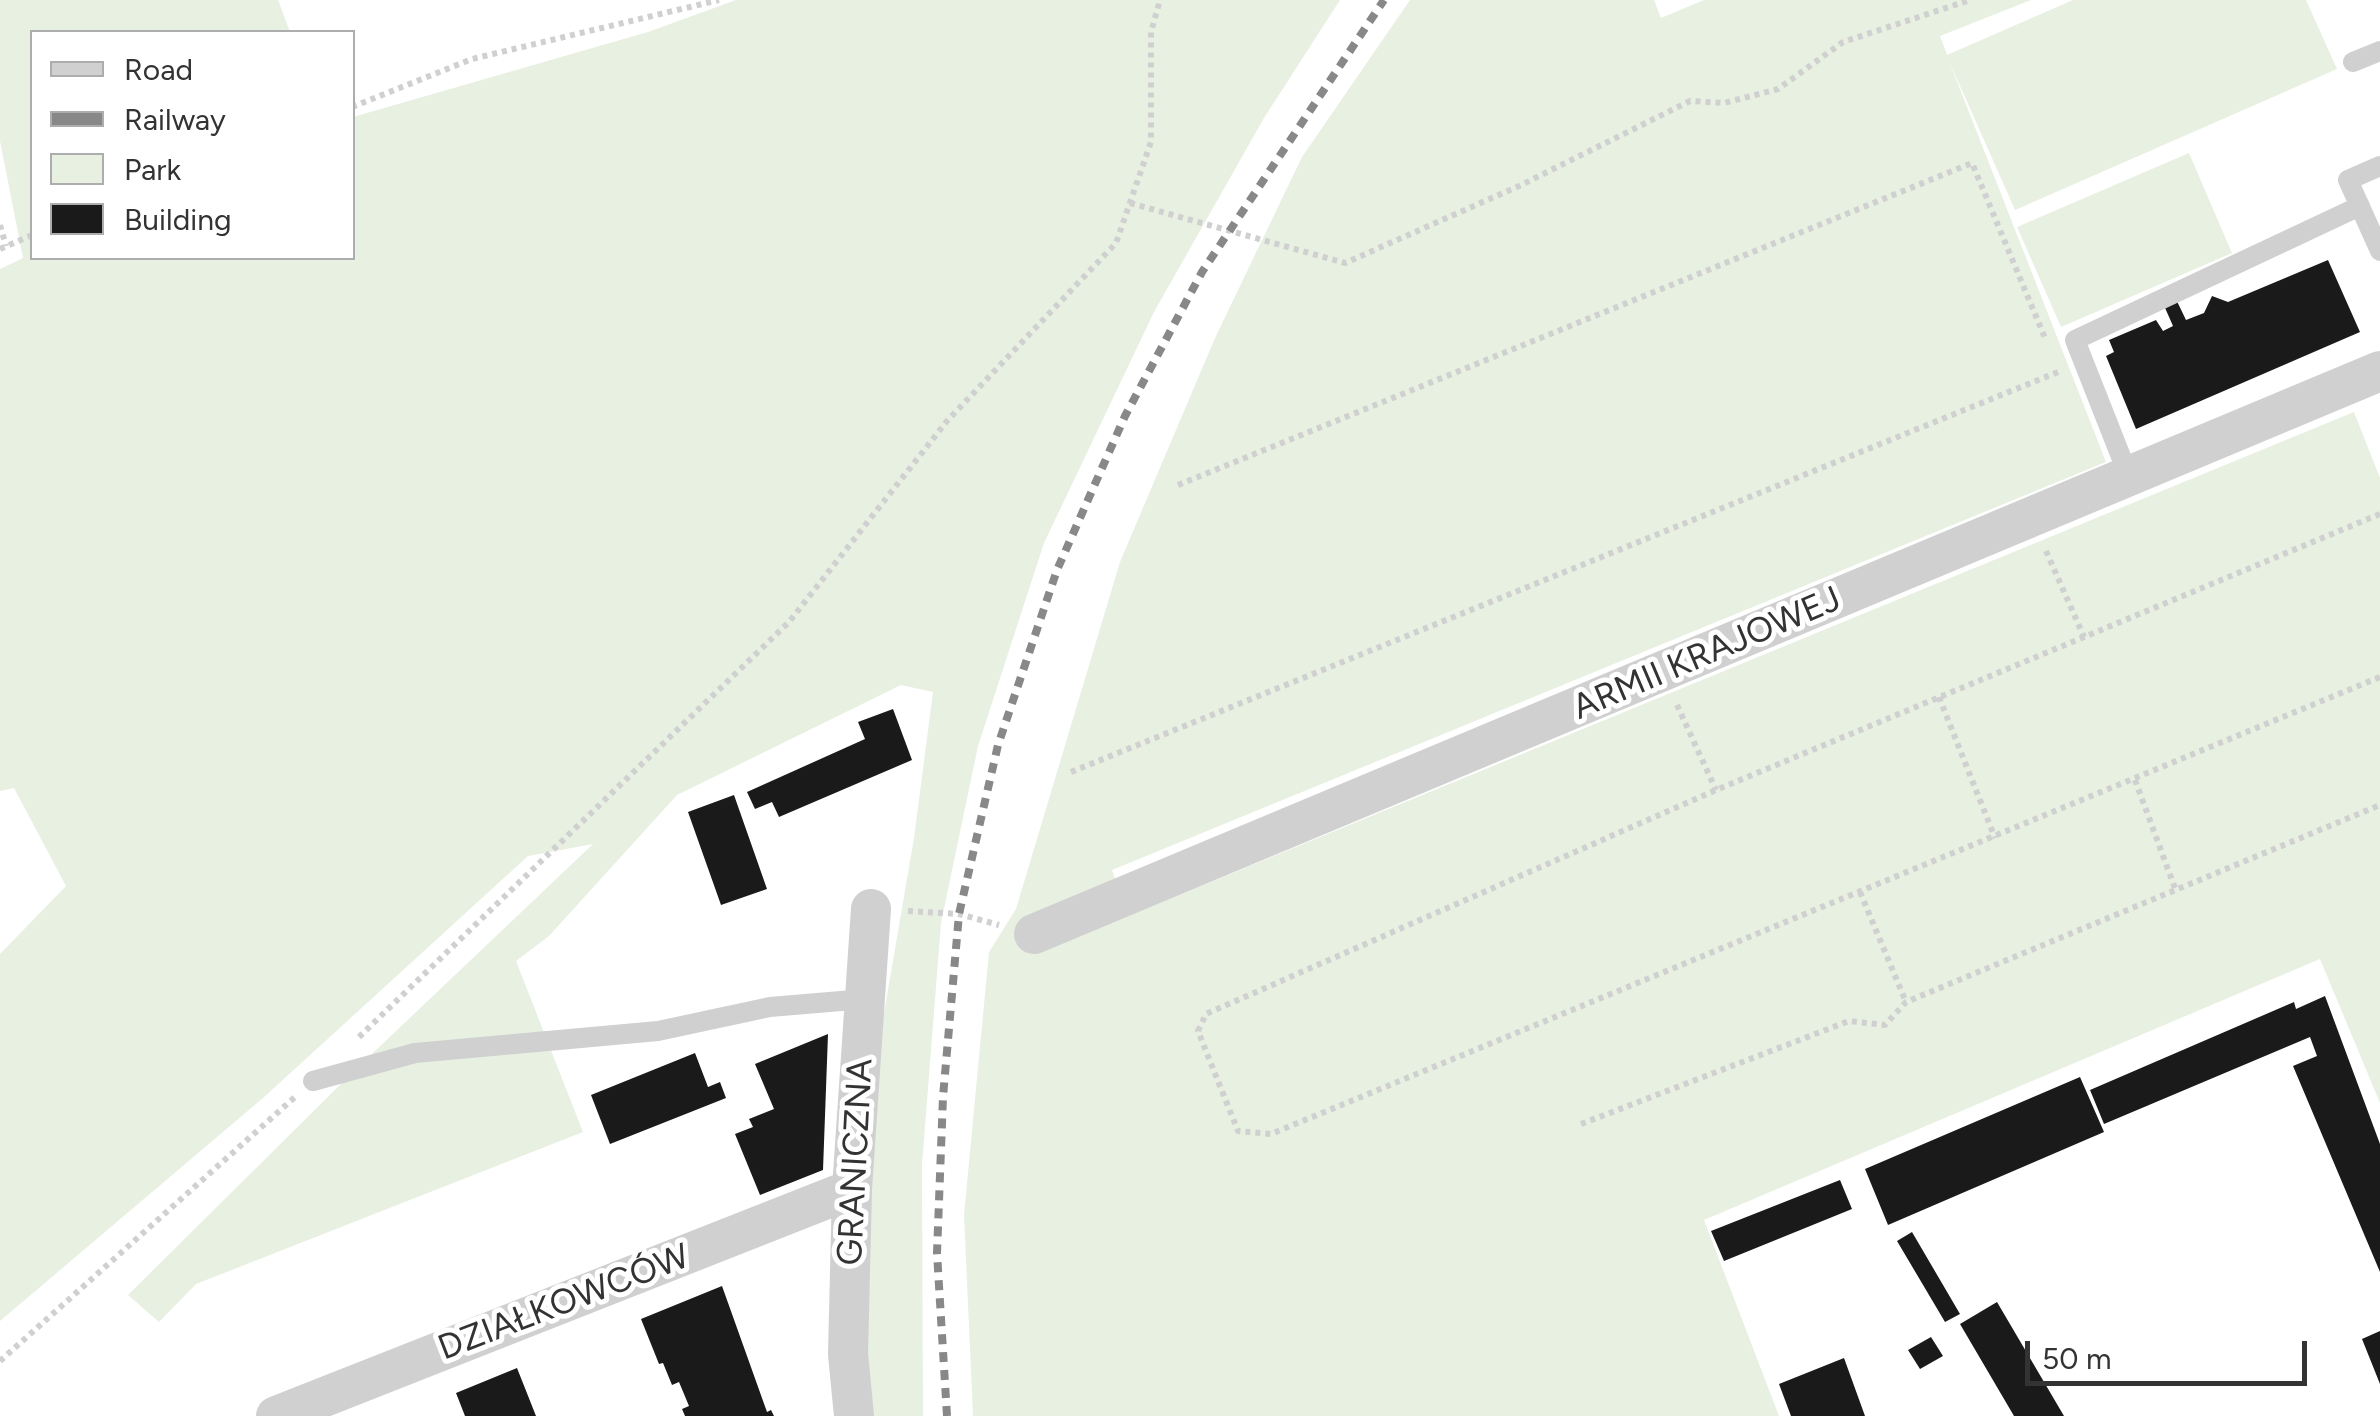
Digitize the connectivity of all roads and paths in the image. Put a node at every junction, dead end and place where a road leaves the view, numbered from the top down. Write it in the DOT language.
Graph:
graph roads {
  1 [pos="720,0"];
  2 [pos="1160,0"];
  3 [pos="1970,0"];
  4 [pos="2380,51"];
  5 [pos="2353,62"];
  6 [pos="355,106"];
  7 [pos="2380,166"];
  8 [pos="1130,203"];
  9 [pos="2360,206"];
  10 [pos="0,225"];
  11 [pos="30,237"];
  12 [pos="3,248"];
  13 [pos="2380,251"];
  14 [pos="2380,371"];
  15 [pos="2059,372"];
  16 [pos="2066,388"];
  17 [pos="2130,477"];
  18 [pos="1178,485"];
  19 [pos="2380,514"];
  20 [pos="2031,518"];
  21 [pos="2084,637"];
  22 [pos="1662,674"];
  23 [pos="2380,677"];
  24 [pos="1938,698"];
  25 [pos="1070,772"];
  26 [pos="2135,780"];
  27 [pos="1716,790"];
  28 [pos="2380,805"];
  29 [pos="1995,838"];
  30 [pos="2176,891"];
  31 [pos="1860,892"];
  32 [pos="870,909"];
  33 [pos="1034,934"];
  34 [pos="865,998"];
  35 [pos="1906,1002"];
  36 [pos="313,1081"];
  37 [pos="1582,1124"];
  38 [pos="852,1189"];
  39 [pos="0,1361"];
  40 [pos="276,1416"];
  41 [pos="854,1416"];
  1 -- 6 [label="path"];
  2 -- 8 [label="path"];
  3 -- 8 [label="path"];
  4 -- 5 [label="lane"];
  7 -- 9 [label="lane"];
  8 -- 36 [label="path"];
  9 -- 13 [label="lane"];
  9 -- 17 [label="lane"];
  10 -- 12 [label="path"];
  11 -- 12 [label="path"];
  14 -- 17 [label="street, ARMII KRAJOWEJ"];
  15 -- 16 [label="path"];
  15 -- 18 [label="path"];
  15 -- 25 [label="path"];
  17 -- 20 [label="street, ARMII KRAJOWEJ"];
  19 -- 21 [label="path"];
  20 -- 21 [label="path"];
  20 -- 22 [label="street, ARMII KRAJOWEJ"];
  21 -- 24 [label="path"];
  22 -- 27 [label="path"];
  22 -- 33 [label="street, ARMII KRAJOWEJ"];
  23 -- 26 [label="path"];
  24 -- 27 [label="path"];
  24 -- 29 [label="path"];
  26 -- 29 [label="path"];
  26 -- 30 [label="path"];
  27 -- 31 [label="path"];
  28 -- 30 [label="path"];
  29 -- 31 [label="path"];
  30 -- 35 [label="path"];
  31 -- 35 [label="path"];
  32 -- 33 [label="path"];
  32 -- 34 [label="street, GRANICZNA"];
  34 -- 36 [label="lane"];
  34 -- 38 [label="street, GRANICZNA"];
  35 -- 37 [label="path"];
  36 -- 39 [label="path"];
  38 -- 40 [label="street, DZIAŁKOWCÓW"];
  38 -- 41 [label="street, GRANICZNA"];
}
